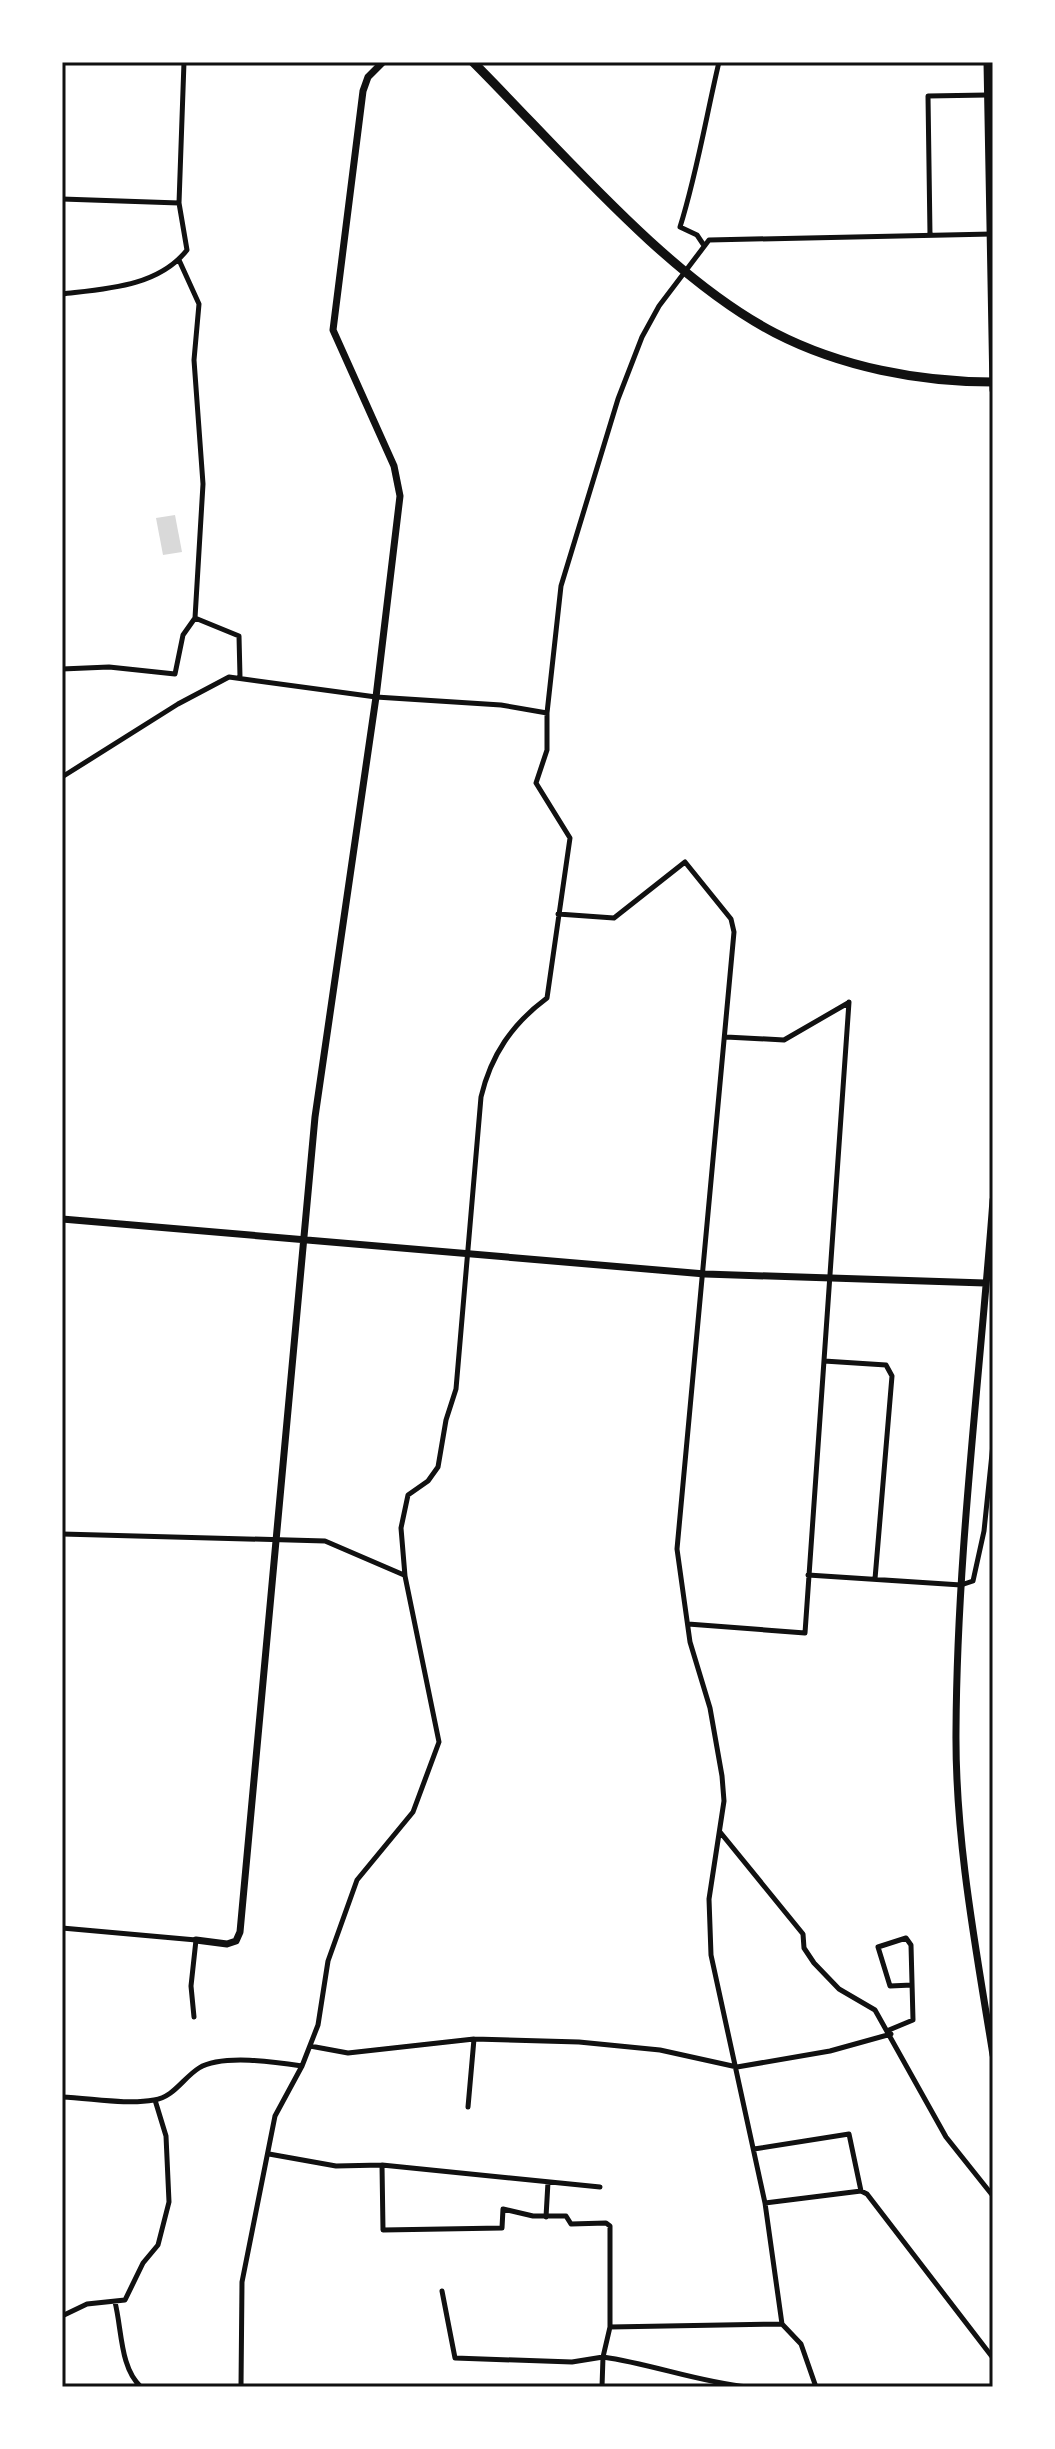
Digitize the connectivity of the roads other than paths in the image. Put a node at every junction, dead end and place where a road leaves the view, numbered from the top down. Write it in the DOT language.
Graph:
graph roads {
  1 [pos="184,62"];
  2 [pos="383,62"];
  3 [pos="473,62"];
  4 [pos="719,62"];
  5 [pos="987,62"];
  6 [pos="987,95"];
  7 [pos="62,199"];
  8 [pos="179,203"];
  9 [pos="991,234"];
  10 [pos="930,235"];
  11 [pos="703,244"];
  12 [pos="179,260"];
  13 [pos="685,270"];
  14 [pos="62,294"];
  15 [pos="993,382"];
  16 [pos="993,390"];
  17 [pos="195,618"];
  18 [pos="62,669"];
  19 [pos="240,677"];
  20 [pos="376,697"];
  21 [pos="547,713"];
  22 [pos="62,777"];
  23 [pos="558,914"];
  24 [pos="726,1037"];
  25 [pos="993,1200"];
  26 [pos="62,1219"];
  27 [pos="302,1239"];
  28 [pos="467,1253"];
  29 [pos="705,1274"];
  30 [pos="830,1279"];
  31 [pos="985,1283"];
  32 [pos="824,1361"];
  33 [pos="993,1444"];
  34 [pos="62,1534"];
  35 [pos="274,1540"];
  36 [pos="808,1575"];
  37 [pos="405,1576"];
  38 [pos="875,1579"];
  39 [pos="961,1585"];
  40 [pos="688,1624"];
  41 [pos="719,1831"];
  42 [pos="62,1928"];
  43 [pos="196,1940"];
  44 [pos="912,1985"];
  45 [pos="194,2017"];
  46 [pos="890,2032"];
  47 [pos="474,2039"];
  48 [pos="310,2046"];
  49 [pos="993,2055"];
  50 [pos="302,2066"];
  51 [pos="737,2067"];
  52 [pos="62,2097"];
  53 [pos="155,2100"];
  54 [pos="468,2107"];
  55 [pos="754,2149"];
  56 [pos="269,2154"];
  57 [pos="382,2165"];
  58 [pos="548,2182"];
  59 [pos="600,2187"];
  60 [pos="861,2191"];
  61 [pos="993,2196"];
  62 [pos="765,2203"];
  63 [pos="546,2217"];
  64 [pos="442,2291"];
  65 [pos="115,2302"];
  66 [pos="62,2316"];
  67 [pos="782,2324"];
  68 [pos="610,2327"];
  69 [pos="603,2357"];
  70 [pos="993,2358"];
  71 [pos="141,2387"];
  72 [pos="241,2387"];
  73 [pos="602,2387"];
  74 [pos="748,2387"];
  75 [pos="816,2387"];
  1 -- 8 [label="street"];
  2 -- 20 [label="street"];
  3 -- 13 [label="main road"];
  4 -- 11 [label="street"];
  5 -- 6 [label="street"];
  6 -- 9 [label="street"];
  6 -- 10 [label="street"];
  7 -- 8 [label="street"];
  8 -- 12 [label="street"];
  9 -- 10 [label="street"];
  9 -- 15 [label="street"];
  10 -- 11 [label="street"];
  11 -- 13 [label="street"];
  12 -- 14 [label="street"];
  12 -- 17 [label="street"];
  13 -- 15 [label="main road"];
  13 -- 21 [label="street"];
  15 -- 16 [label="street"];
  17 -- 18 [label="street"];
  17 -- 19 [label="street"];
  19 -- 20 [label="street"];
  19 -- 22 [label="street"];
  20 -- 21 [label="street"];
  20 -- 27 [label="street"];
  21 -- 23 [label="street"];
  23 -- 24 [label="street"];
  23 -- 28 [label="street"];
  24 -- 29 [label="street"];
  24 -- 30 [label="street"];
  25 -- 31 [label="street"];
  26 -- 27 [label="street"];
  27 -- 28 [label="street"];
  27 -- 35 [label="street"];
  28 -- 29 [label="street"];
  28 -- 37 [label="street"];
  29 -- 30 [label="street"];
  29 -- 40 [label="street"];
  30 -- 31 [label="street"];
  30 -- 32 [label="street"];
  31 -- 39 [label="street"];
  32 -- 36 [label="street"];
  32 -- 38 [label="street"];
  33 -- 39 [label="street"];
  34 -- 35 [label="street"];
  35 -- 37 [label="street"];
  35 -- 43 [label="street"];
  36 -- 38 [label="street"];
  36 -- 40 [label="street"];
  37 -- 48 [label="street"];
  38 -- 39 [label="street"];
  39 -- 49 [label="street"];
  40 -- 41 [label="street"];
  41 -- 46 [label="street"];
  41 -- 51 [label="street"];
  42 -- 43 [label="street"];
  43 -- 45 [label="street"];
  44 -- 44 [label="street"];
  44 -- 46 [label="street"];
  46 -- 51 [label="street"];
  46 -- 61 [label="street"];
  47 -- 48 [label="street"];
  47 -- 51 [label="street"];
  47 -- 54 [label="street"];
  48 -- 50 [label="street"];
  50 -- 53 [label="street"];
  50 -- 56 [label="street"];
  51 -- 55 [label="street"];
  52 -- 53 [label="street"];
  53 -- 65 [label="street"];
  55 -- 60 [label="street"];
  55 -- 62 [label="street"];
  56 -- 57 [label="street"];
  56 -- 72 [label="street"];
  57 -- 58 [label="street"];
  57 -- 63 [label="street"];
  58 -- 59 [label="street"];
  58 -- 63 [label="street"];
  60 -- 62 [label="street"];
  60 -- 70 [label="street"];
  62 -- 67 [label="street"];
  63 -- 68 [label="street"];
  64 -- 69 [label="street"];
  65 -- 66 [label="street"];
  65 -- 71 [label="street"];
  67 -- 68 [label="street"];
  67 -- 75 [label="street"];
  68 -- 69 [label="street"];
  69 -- 73 [label="street"];
  69 -- 74 [label="street"];
}
